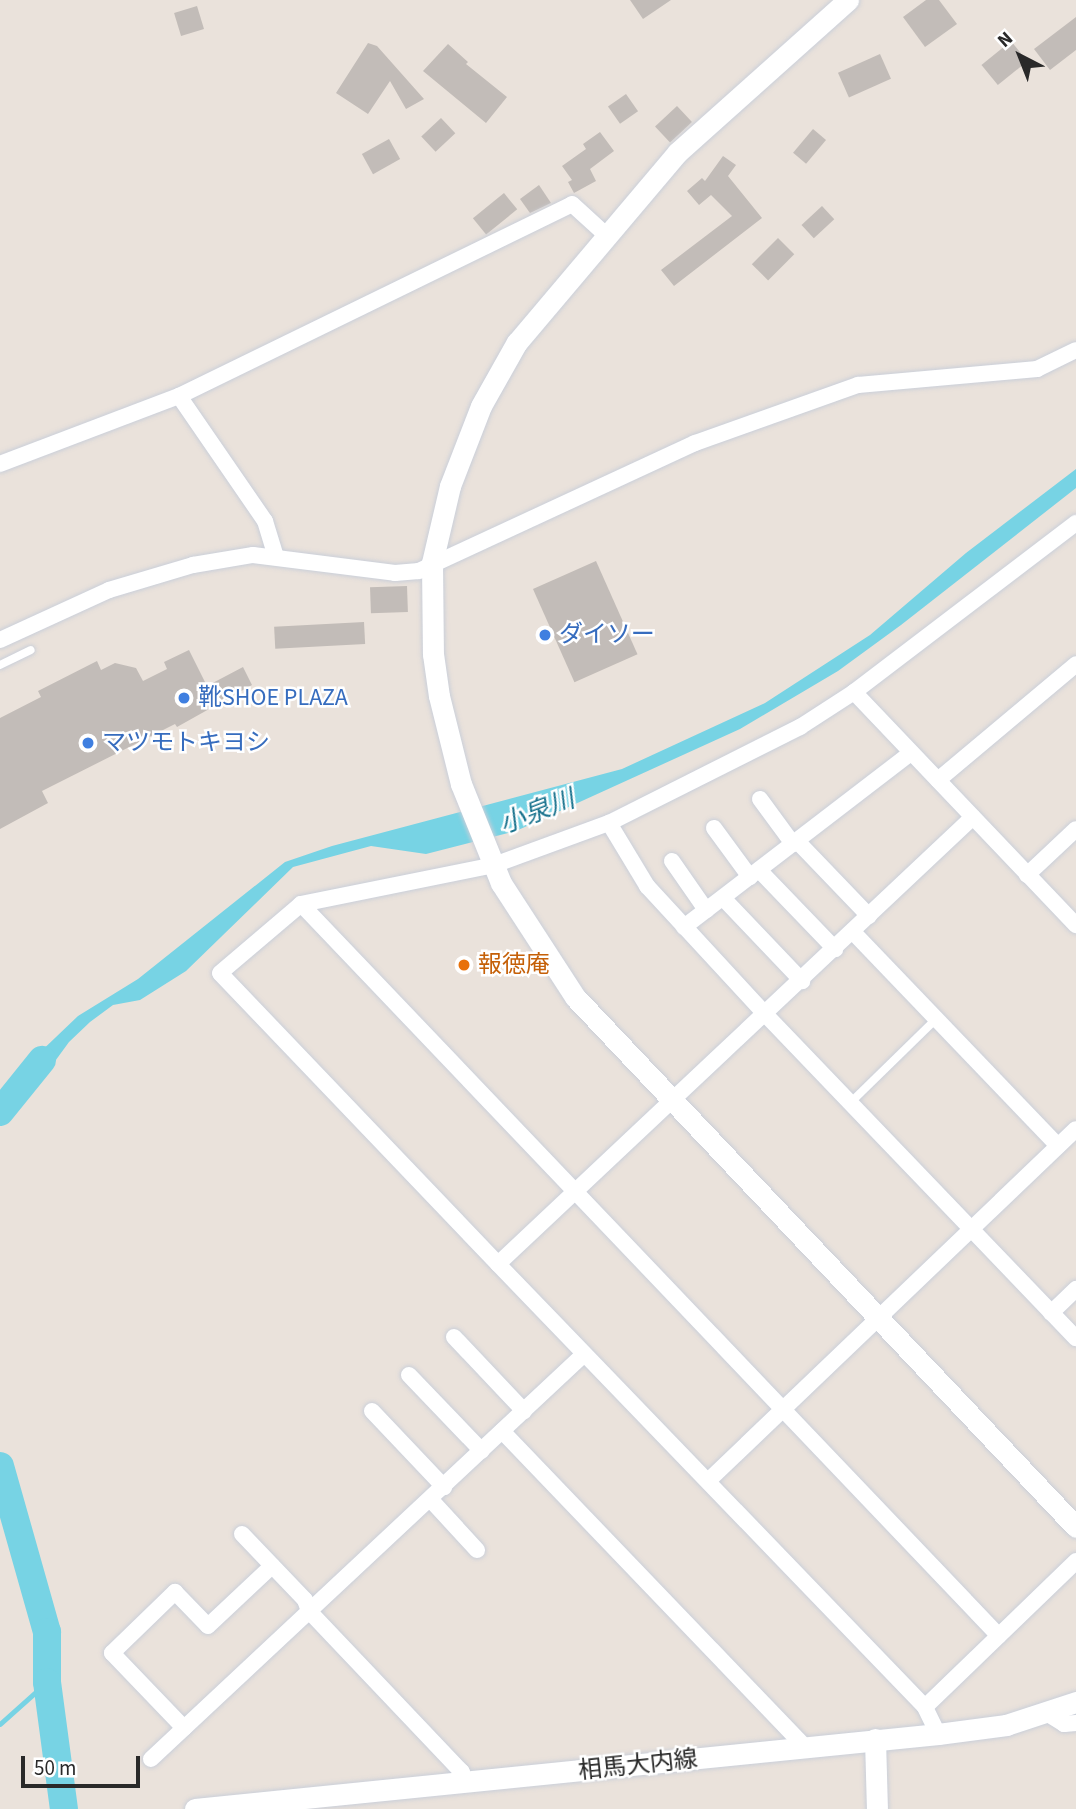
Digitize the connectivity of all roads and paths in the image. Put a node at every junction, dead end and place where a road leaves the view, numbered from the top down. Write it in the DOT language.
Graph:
graph roads {
  1 [pos="848,0"];
  2 [pos="607,236"];
  3 [pos="1076,350"];
  4 [pos="178,396"];
  5 [pos="0,464"];
  6 [pos="1076,523"];
  7 [pos="276,556"];
  8 [pos="432,563"];
  9 [pos="0,640"];
  10 [pos="31,650"];
  11 [pos="1076,664"];
  12 [pos="0,666"];
  13 [pos="854,692"];
  14 [pos="911,753"];
  15 [pos="938,780"];
  16 [pos="760,799"];
  17 [pos="973,817"];
  18 [pos="608,822"];
  19 [pos="714,828"];
  20 [pos="1076,829"];
  21 [pos="795,842"];
  22 [pos="491,857"];
  23 [pos="672,861"];
  24 [pos="754,873"];
  25 [pos="1027,875"];
  26 [pos="723,898"];
  27 [pos="300,904"];
  28 [pos="706,910"];
  29 [pos="869,916"];
  30 [pos="1076,925"];
  31 [pos="684,927"];
  32 [pos="853,932"];
  33 [pos="835,949"];
  34 [pos="802,981"];
  35 [pos="766,1016"];
  36 [pos="936,1019"];
  37 [pos="672,1101"];
  38 [pos="850,1103"];
  39 [pos="1076,1129"];
  40 [pos="1058,1146"];
  41 [pos="574,1192"];
  42 [pos="971,1230"];
  43 [pos="498,1264"];
  44 [pos="1076,1289"];
  45 [pos="1052,1313"];
  46 [pos="879,1318"];
  47 [pos="454,1337"];
  48 [pos="1076,1338"];
  49 [pos="583,1355"];
  50 [pos="409,1375"];
  51 [pos="783,1410"];
  52 [pos="372,1411"];
  53 [pos="524,1411"];
  54 [pos="502,1431"];
  55 [pos="481,1451"];
  56 [pos="708,1481"];
  57 [pos="444,1487"];
  58 [pos="431,1500"];
  59 [pos="1076,1527"];
  60 [pos="242,1534"];
  61 [pos="477,1550"];
  62 [pos="1076,1561"];
  63 [pos="272,1566"];
  64 [pos="309,1611"];
  65 [pos="999,1636"];
  66 [pos="1076,1702"];
  67 [pos="925,1707"];
  68 [pos="1048,1714"];
  69 [pos="1076,1723"];
  70 [pos="184,1728"];
  71 [pos="938,1734"];
  72 [pos="875,1739"];
  73 [pos="804,1748"];
  74 [pos="151,1759"];
  75 [pos="464,1782"];
  76 [pos="260,1807"];
  77 [pos="195,1809"];
  78 [pos="877,1809"];
  1 -- 2 [label="street"];
  2 -- 4 [label="street"];
  2 -- 8 [label="street"];
  3 -- 8 [label="street"];
  4 -- 5 [label="street"];
  4 -- 7 [label="street"];
  6 -- 13 [label="street"];
  7 -- 8 [label="street"];
  7 -- 9 [label="street"];
  8 -- 22 [label="street"];
  10 -- 12 [label="lane"];
  11 -- 15 [label="street"];
  13 -- 14 [label="street"];
  13 -- 18 [label="street"];
  14 -- 15 [label="street"];
  14 -- 21 [label="street"];
  15 -- 17 [label="street"];
  16 -- 21 [label="street"];
  17 -- 25 [label="street"];
  17 -- 29 [label="street"];
  18 -- 22 [label="street"];
  18 -- 31 [label="street"];
  19 -- 24 [label="street"];
  20 -- 25 [label="street"];
  21 -- 24 [label="street"];
  21 -- 29 [label="street"];
  22 -- 27 [label="street"];
  22 -- 37 [label="street"];
  23 -- 28 [label="street"];
  24 -- 26 [label="street"];
  24 -- 33 [label="street"];
  25 -- 30 [label="street"];
  26 -- 28 [label="street"];
  26 -- 34 [label="street"];
  27 -- 41 [label="street"];
  27 -- 43 [label="street"];
  28 -- 31 [label="street"];
  29 -- 32 [label="street"];
  31 -- 35 [label="street"];
  32 -- 33 [label="street"];
  32 -- 36 [label="street"];
  33 -- 34 [label="street"];
  34 -- 35 [label="street"];
  35 -- 37 [label="street"];
  35 -- 38 [label="street"];
  36 -- 38 [label="lane"];
  36 -- 40 [label="street"];
  37 -- 41 [label="street"];
  37 -- 46 [label="street"];
  38 -- 42 [label="street"];
  39 -- 40 [label="street"];
  40 -- 42 [label="street"];
  41 -- 43 [label="street"];
  41 -- 51 [label="street"];
  42 -- 45 [label="street"];
  42 -- 46 [label="street"];
  43 -- 49 [label="street"];
  44 -- 45 [label="street"];
  45 -- 48 [label="street"];
  46 -- 51 [label="street"];
  46 -- 59 [label="street"];
  47 -- 53 [label="street"];
  49 -- 53 [label="street"];
  49 -- 56 [label="street"];
  50 -- 55 [label="street"];
  51 -- 56 [label="street"];
  51 -- 65 [label="street"];
  52 -- 57 [label="street"];
  53 -- 54 [label="street"];
  54 -- 55 [label="street"];
  54 -- 73 [label="street"];
  55 -- 57 [label="street"];
  56 -- 67 [label="street"];
  57 -- 58 [label="street"];
  58 -- 61 [label="street"];
  58 -- 64 [label="street"];
  60 -- 63 [label="street"];
  62 -- 65 [label="street"];
  63 -- 64 [label="street"];
  63 -- 70 [label="street"];
  64 -- 70 [label="street"];
  64 -- 75 [label="street"];
  65 -- 67 [label="street"];
  66 -- 68 [label="street, 相馬大内線"];
  67 -- 71 [label="street"];
  68 -- 69 [label="street"];
  68 -- 71 [label="street, 相馬大内線"];
  70 -- 74 [label="street"];
  71 -- 72 [label="street, 相馬大内線"];
  72 -- 73 [label="street, 相馬大内線"];
  72 -- 78 [label="street"];
  73 -- 75 [label="street, 相馬大内線"];
  75 -- 76 [label="street, 相馬大内線"];
  76 -- 77 [label="street, 相馬大内線"];
}
